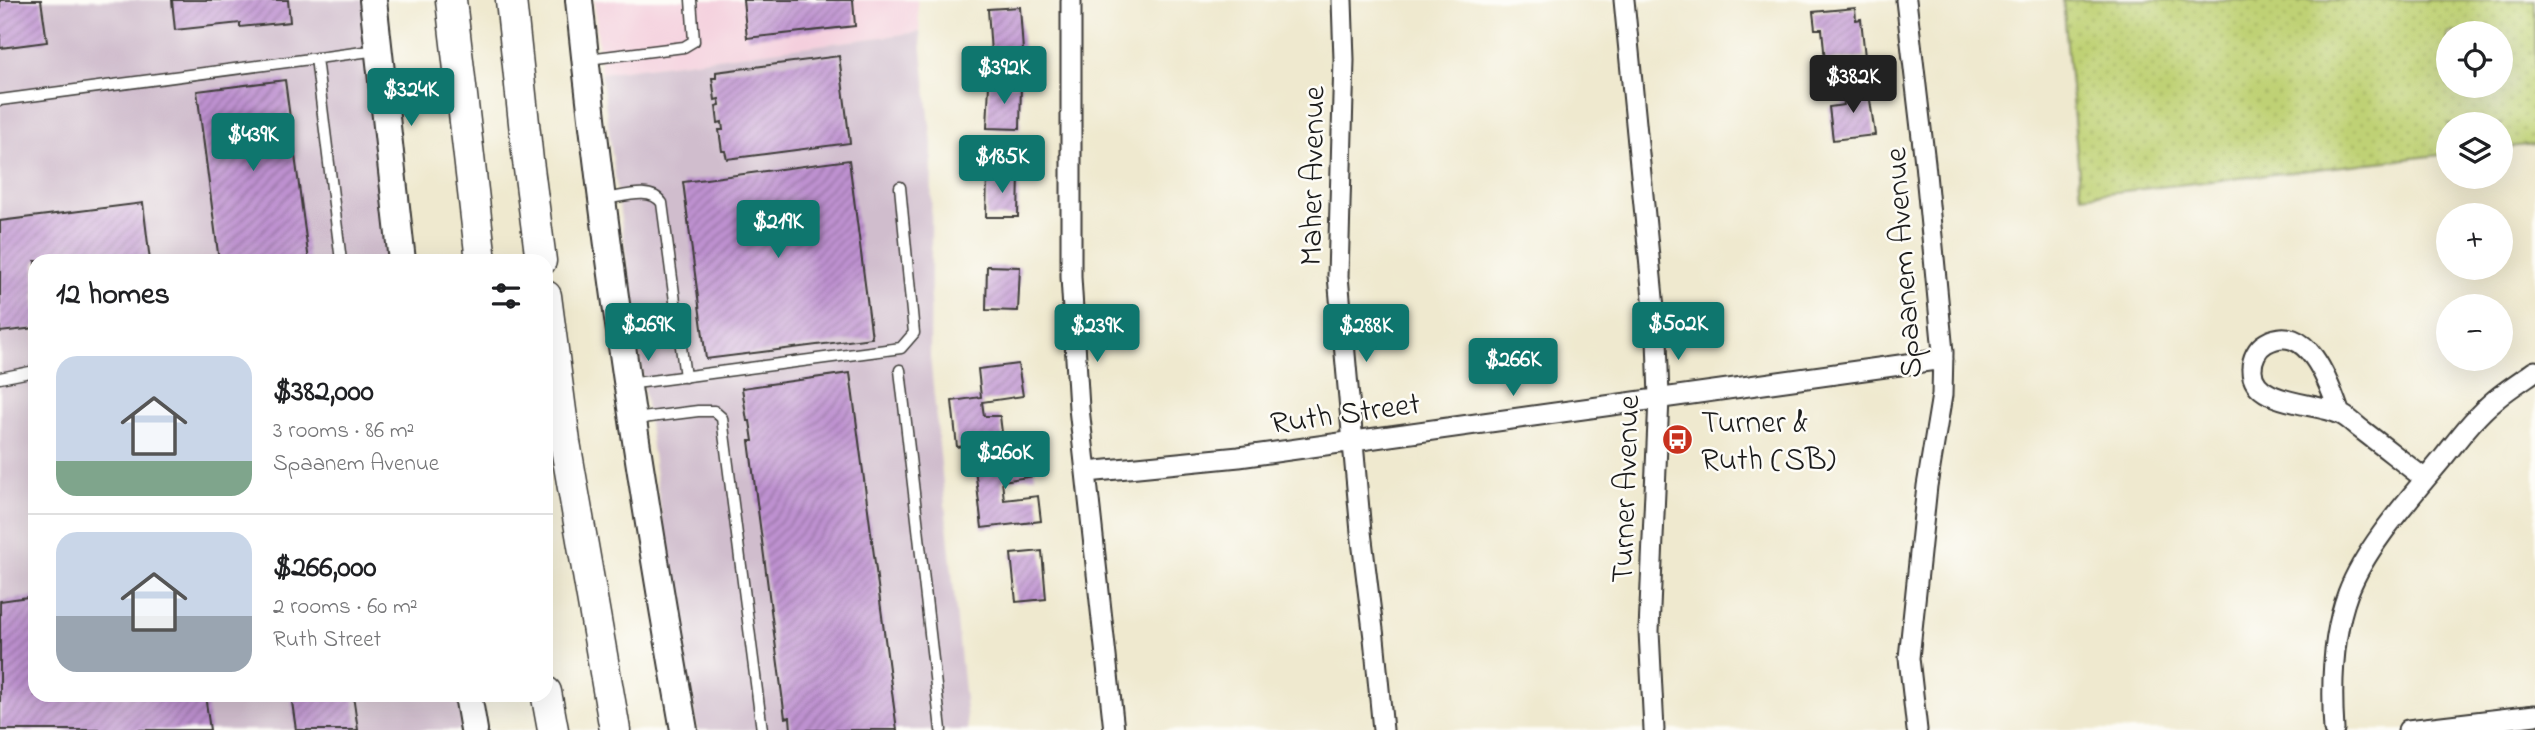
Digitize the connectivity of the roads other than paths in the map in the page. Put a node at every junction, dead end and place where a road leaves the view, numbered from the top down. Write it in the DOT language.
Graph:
graph roads {
  1 [pos="373,0"];
  2 [pos="451,0"];
  3 [pos="511,0"];
  4 [pos="579,0"];
  5 [pos="691,0"];
  6 [pos="1071,0"];
  7 [pos="1342,0"];
  8 [pos="1624,0"];
  9 [pos="1906,0"];
  10 [pos="378,50"];
  11 [pos="316,58"];
  12 [pos="586,59"];
  13 [pos="0,100"];
  14 [pos="900,187"];
  15 [pos="603,200"];
  16 [pos="340,254"];
  17 [pos="401,254"];
  18 [pos="480,254"];
  19 [pos="540,254"];
  20 [pos="553,350"];
  21 [pos="1943,359"];
  22 [pos="900,370"];
  23 [pos="2535,371"];
  24 [pos="28,372"];
  25 [pos="685,377"];
  26 [pos="0,378"];
  27 [pos="627,384"];
  28 [pos="1659,398"];
  29 [pos="2340,414"];
  30 [pos="633,419"];
  31 [pos="1352,441"];
  32 [pos="1087,472"];
  33 [pos="2426,480"];
  34 [pos="469,702"];
  35 [pos="548,702"];
  36 [pos="2535,715"];
  37 [pos="474,730"];
  38 [pos="553,730"];
  39 [pos="615,730"];
  40 [pos="684,730"];
  41 [pos="762,730"];
  42 [pos="941,730"];
  43 [pos="1114,730"];
  44 [pos="1383,730"];
  45 [pos="1654,730"];
  46 [pos="1917,730"];
  47 [pos="2334,730"];
  48 [pos="2408,730"];
  1 -- 10 [label="street"];
  2 -- 18 [label="main road"];
  3 -- 19 [label="main road"];
  4 -- 12 [label="street"];
  5 -- 12 [label="lane"];
  6 -- 32 [label="street"];
  7 -- 31 [label="street, Maher Avenue"];
  8 -- 28 [label="street, Turner Avenue"];
  9 -- 21 [label="street, Spaanem Avenue"];
  10 -- 11 [label="lane"];
  10 -- 17 [label="street"];
  11 -- 13 [label="lane"];
  11 -- 16 [label="lane"];
  12 -- 15 [label="street"];
  14 -- 25 [label="lane"];
  15 -- 25 [label="lane"];
  15 -- 27 [label="street"];
  20 -- 39 [label="main road"];
  21 -- 28 [label="street, Ruth Street"];
  21 -- 46 [label="street, Spaanem Avenue"];
  22 -- 42 [label="lane"];
  23 -- 33 [label="street"];
  24 -- 26 [label="lane"];
  25 -- 27 [label="lane"];
  27 -- 30 [label="street"];
  28 -- 31 [label="street, Ruth Street"];
  28 -- 45 [label="street, Turner Avenue"];
  29 -- 29 [label="street"];
  29 -- 33 [label="street"];
  30 -- 40 [label="street"];
  30 -- 41 [label="lane"];
  31 -- 32 [label="street, Ruth Street"];
  31 -- 44 [label="street, Maher Avenue"];
  32 -- 43 [label="street"];
  33 -- 47 [label="street"];
  34 -- 37 [label="street"];
  35 -- 38 [label="main road"];
  36 -- 48 [label="street"];
}
